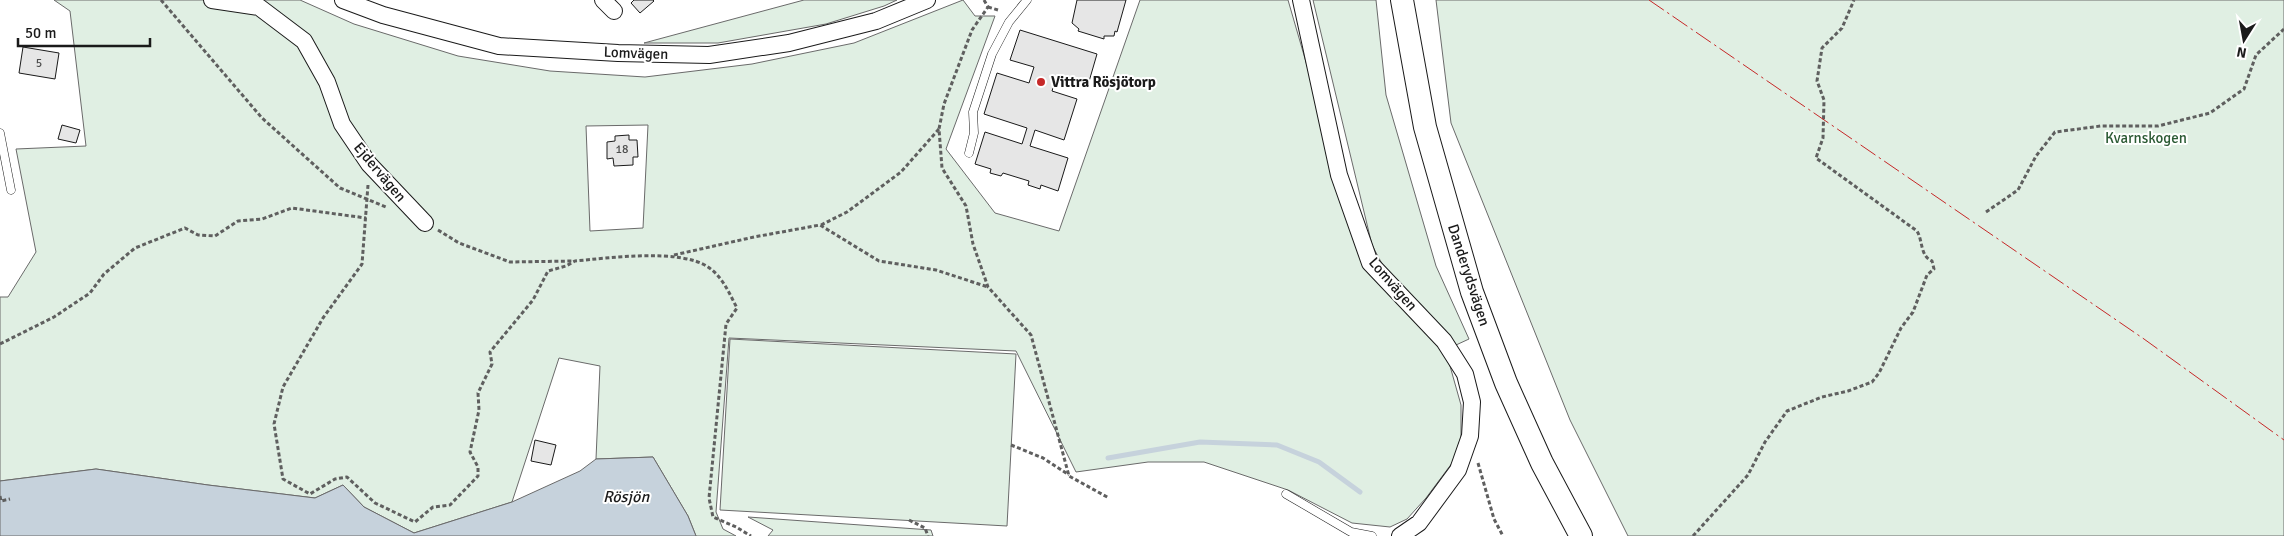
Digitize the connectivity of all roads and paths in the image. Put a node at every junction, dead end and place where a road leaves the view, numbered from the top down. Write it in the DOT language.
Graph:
graph roads {
  1 [pos="161,0"];
  2 [pos="212,0"];
  3 [pos="343,0"];
  4 [pos="927,0"];
  5 [pos="984,0"];
  6 [pos="1027,0"];
  7 [pos="1301,0"];
  8 [pos="1402,0"];
  9 [pos="1854,0"];
  10 [pos="988,7"];
  11 [pos="998,10"];
  12 [pos="2284,28"];
  13 [pos="939,129"];
  14 [pos="0,133"];
  15 [pos="969,153"];
  16 [pos="369,164"];
  17 [pos="11,190"];
  18 [pos="367,199"];
  19 [pos="392,209"];
  20 [pos="1986,212"];
  21 [pos="366,218"];
  22 [pos="425,223"];
  23 [pos="820,225"];
  24 [pos="671,256"];
  25 [pos="575,261"];
  26 [pos="988,287"];
  27 [pos="0,344"];
  28 [pos="1470,436"];
  29 [pos="1011,445"];
  30 [pos="1069,476"];
  31 [pos="1286,494"];
  32 [pos="0,496"];
  33 [pos="1109,498"];
  34 [pos="10,499"];
  35 [pos="909,520"];
  36 [pos="751,536"];
  37 [pos="928,536"];
  38 [pos="1372,536"];
  39 [pos="1400,536"];
  40 [pos="1503,536"];
  41 [pos="1581,536"];
  42 [pos="1693,536"];
  1 -- 18 [label="path"];
  2 -- 16 [label="street, Ejdervägen"];
  3 -- 4 [label="street, Lomvägen"];
  5 -- 10 [label="path"];
  6 -- 15 [label="lane"];
  7 -- 28 [label="street, Lomvägen"];
  8 -- 41 [label="main road, Danderydsvägen"];
  9 -- 42 [label="path"];
  10 -- 11 [label="path"];
  10 -- 13 [label="path"];
  12 -- 20 [label="path"];
  13 -- 23 [label="path"];
  13 -- 26 [label="path"];
  14 -- 17 [label="lane"];
  16 -- 18 [label="path"];
  16 -- 22 [label="street, Ejdervägen"];
  18 -- 19 [label="path"];
  18 -- 21 [label="path"];
  21 -- 25 [label="path"];
  21 -- 27 [label="path"];
  22 -- 25 [label="path"];
  23 -- 24 [label="path"];
  23 -- 26 [label="path"];
  24 -- 25 [label="path"];
  24 -- 36 [label="path"];
  26 -- 30 [label="path"];
  28 -- 39 [label="street, Lomvägen"];
  28 -- 40 [label="path"];
  29 -- 30 [label="path"];
  30 -- 33 [label="path"];
  31 -- 38 [label="lane"];
  32 -- 34 [label="path"];
  35 -- 37 [label="path"];
}
